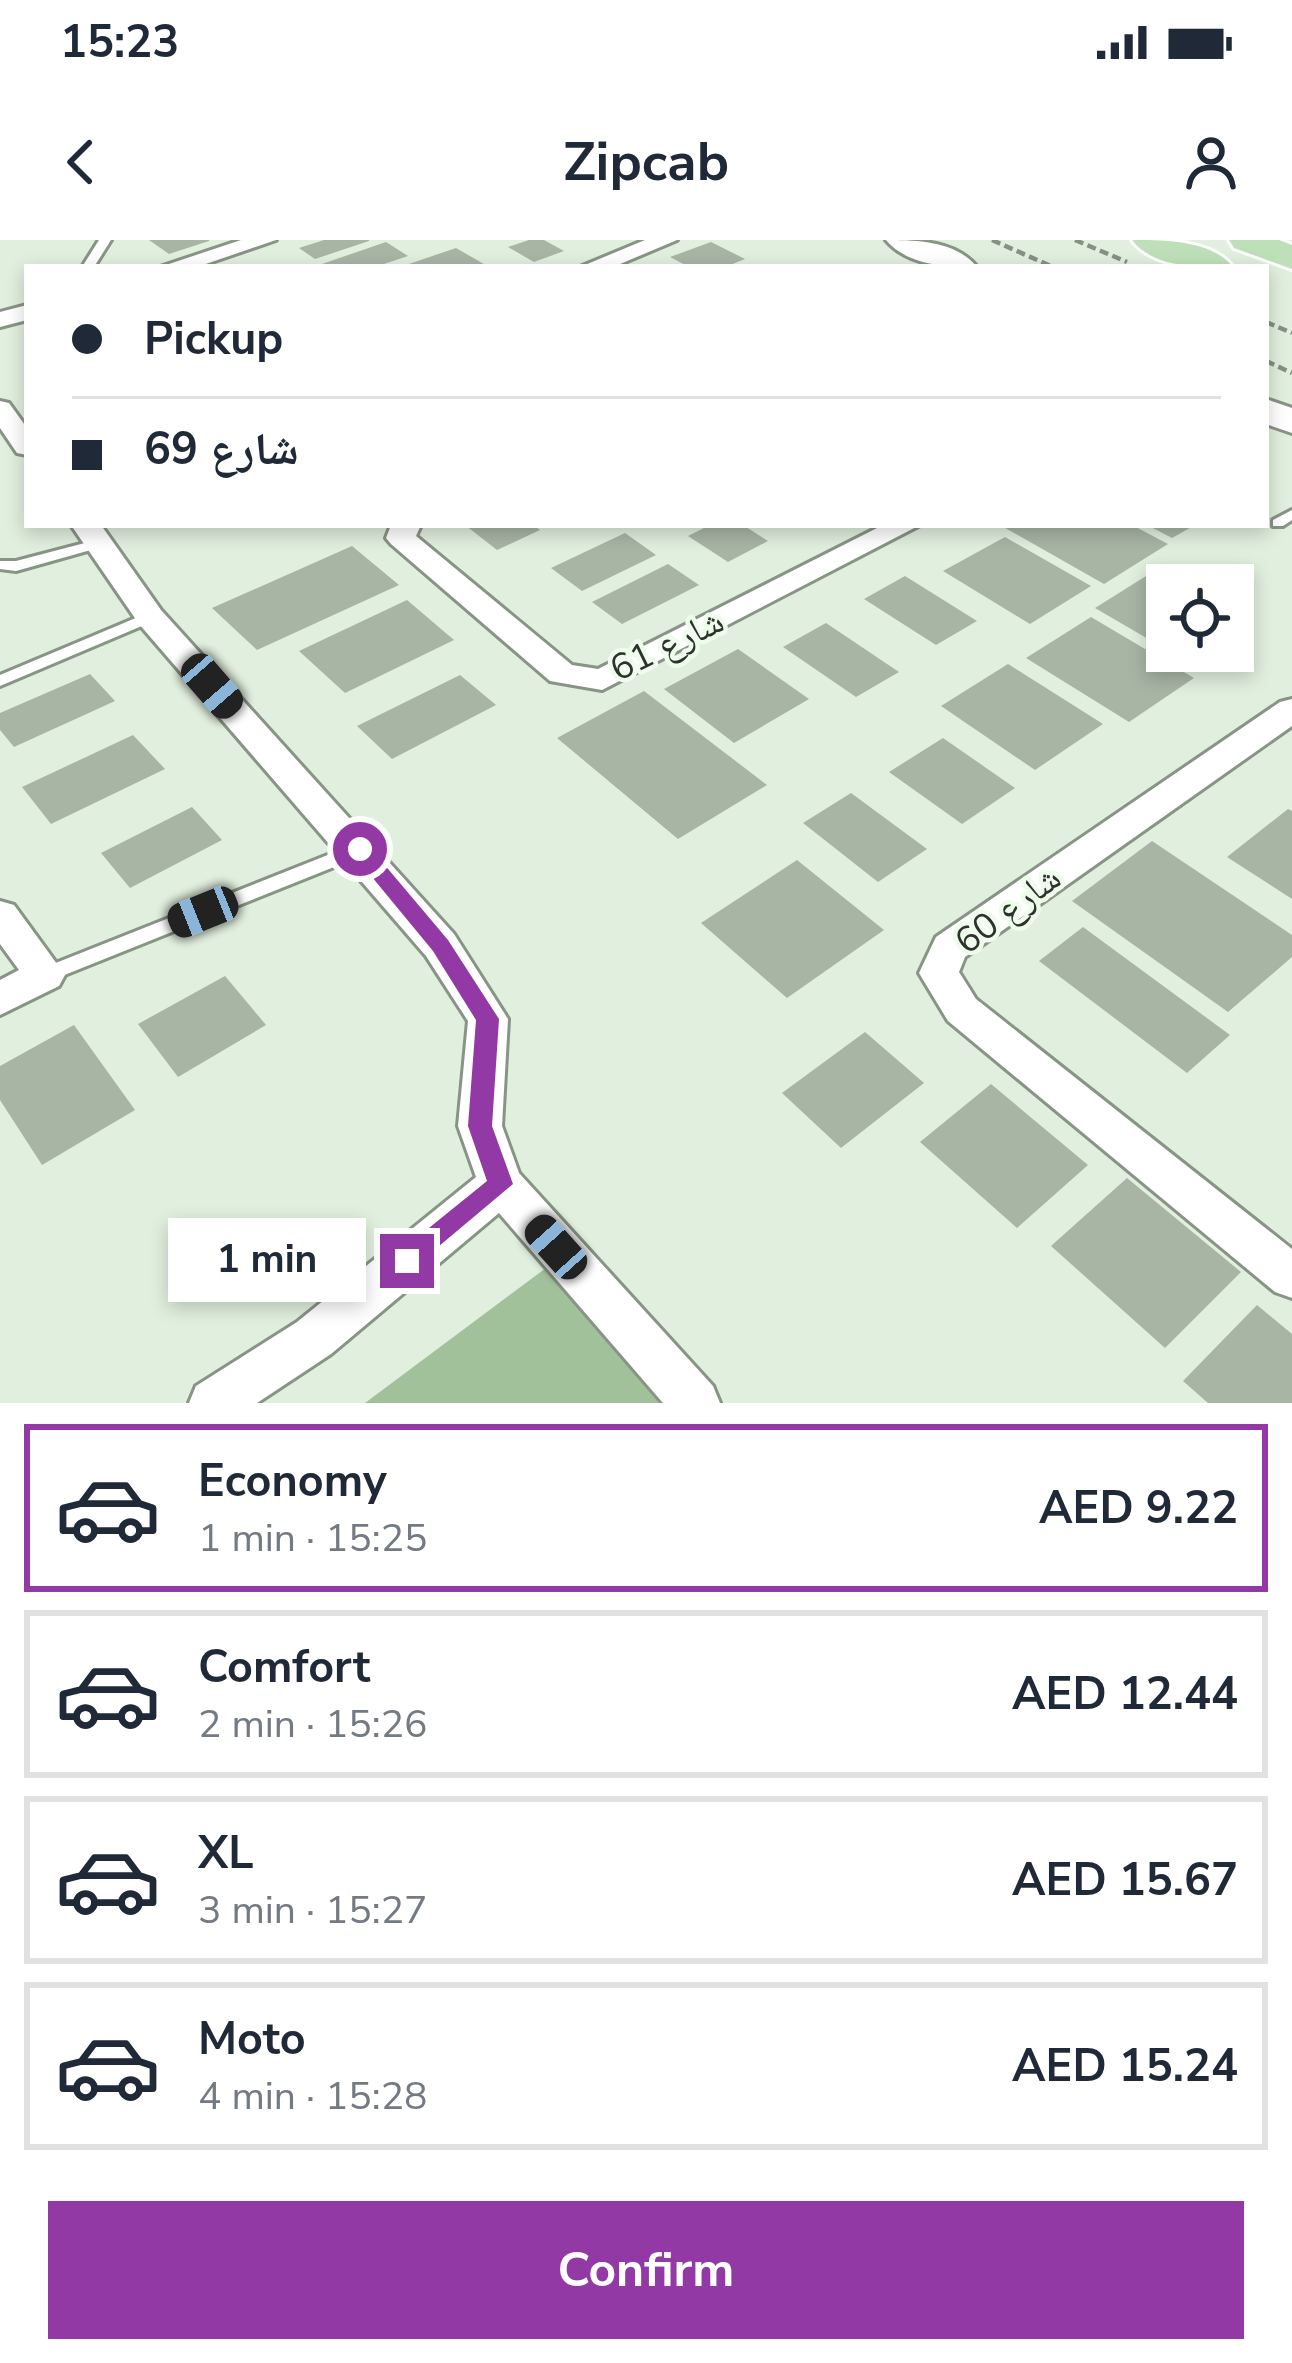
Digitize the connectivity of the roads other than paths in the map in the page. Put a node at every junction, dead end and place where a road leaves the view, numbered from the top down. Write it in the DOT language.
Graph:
graph roads {
  1 [pos="265,240"];
  2 [pos="902,240"];
  3 [pos="1150,240"];
  4 [pos="1247,240"];
  5 [pos="649,242"];
  6 [pos="1292,258"];
  7 [pos="230,260"];
  8 [pos="197,264"];
  9 [pos="599,264"];
  10 [pos="954,264"];
  11 [pos="1207,264"];
  12 [pos="0,410"];
  13 [pos="24,443"];
  14 [pos="405,528"];
  15 [pos="899,528"];
  16 [pos="93,534"];
  17 [pos="0,566"];
  18 [pos="151,617"];
  19 [pos="0,681"];
  20 [pos="1292,710"];
  21 [pos="360,849"];
  22 [pos="0,915"];
  23 [pos="45,975"];
  24 [pos="0,999"];
  25 [pos="501,1184"];
  26 [pos="1292,1277"];
  27 [pos="214,1403"];
  28 [pos="695,1403"];
  1 -- 7 [label="street"];
  2 -- 10 [label="street"];
  3 -- 11 [label="main road"];
  4 -- 6 [label="main road"];
  5 -- 9 [label="street"];
  7 -- 8 [label="street"];
  12 -- 13 [label="street"];
  14 -- 15 [label="street, شارع 61"];
  16 -- 17 [label="lane"];
  16 -- 18 [label="street"];
  18 -- 19 [label="lane"];
  18 -- 21 [label="street"];
  20 -- 26 [label="street, شارع 60"];
  21 -- 23 [label="lane"];
  21 -- 25 [label="street"];
  22 -- 23 [label="street"];
  23 -- 24 [label="street"];
  25 -- 27 [label="street"];
  25 -- 28 [label="street"];
}
